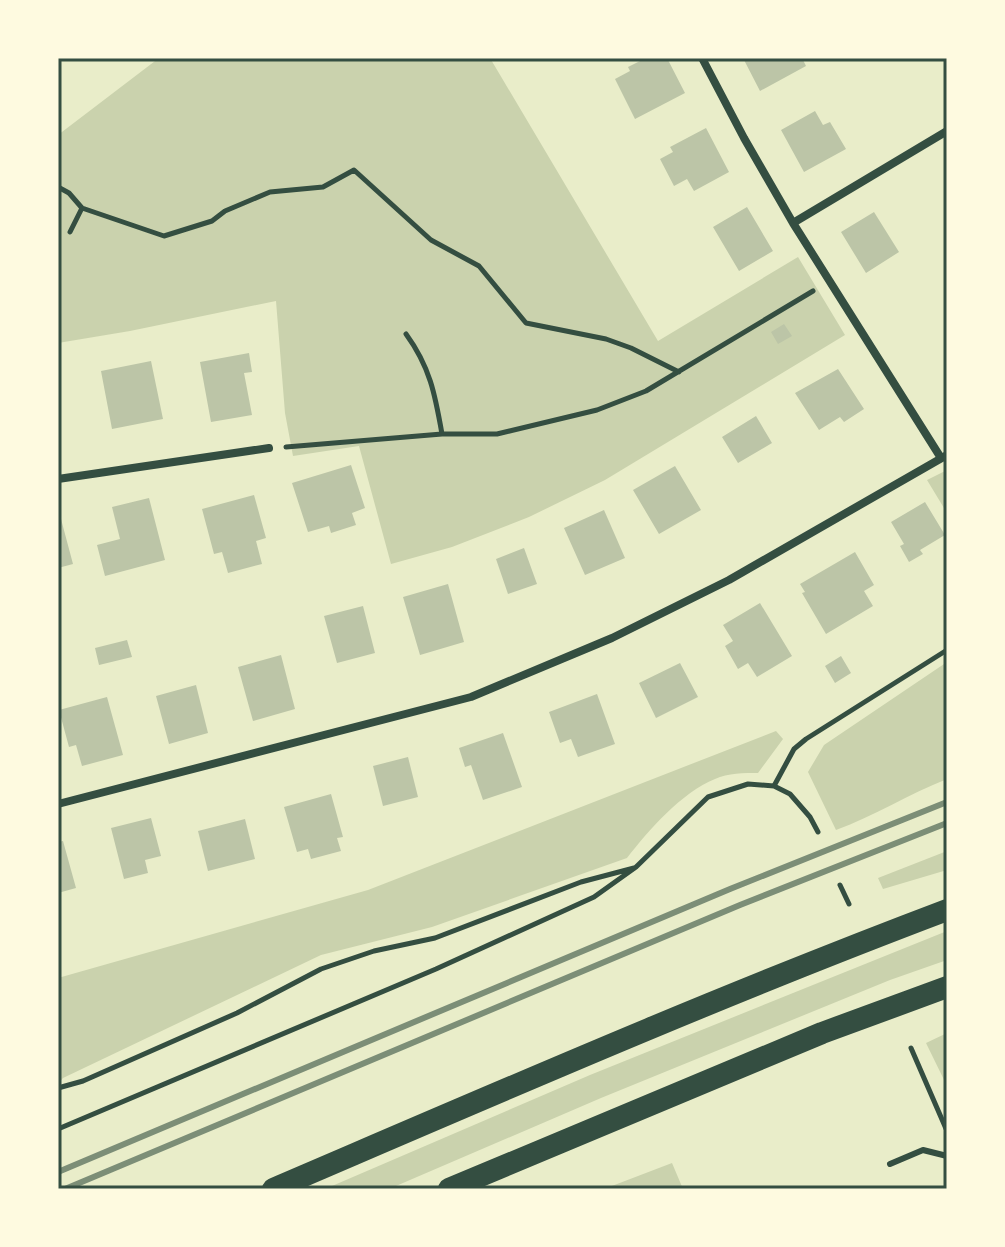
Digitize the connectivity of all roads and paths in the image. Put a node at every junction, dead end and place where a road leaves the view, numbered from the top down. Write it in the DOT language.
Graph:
graph roads {
  1 [pos="702,58"];
  2 [pos="947,131"];
  3 [pos="58,187"];
  4 [pos="82,208"];
  5 [pos="793,223"];
  6 [pos="70,232"];
  7 [pos="830,281"];
  8 [pos="406,334"];
  9 [pos="679,372"];
  10 [pos="442,434"];
  11 [pos="269,448"];
  12 [pos="944,456"];
  13 [pos="58,479"];
  14 [pos="947,650"];
  15 [pos="774,786"];
  16 [pos="58,804"];
  17 [pos="818,832"];
  18 [pos="636,867"];
  19 [pos="840,885"];
  20 [pos="849,904"];
  21 [pos="947,910"];
  22 [pos="947,987"];
  23 [pos="911,1048"];
  24 [pos="58,1088"];
  25 [pos="58,1129"];
  26 [pos="947,1131"];
  27 [pos="947,1156"];
  28 [pos="890,1164"];
  29 [pos="273,1189"];
  30 [pos="449,1189"];
  1 -- 5 [label="street"];
  2 -- 5 [label="street"];
  3 -- 4 [label="path"];
  4 -- 6 [label="path"];
  4 -- 9 [label="path"];
  5 -- 7 [label="street"];
  7 -- 9 [label="path"];
  7 -- 12 [label="street"];
  8 -- 10 [label="path"];
  9 -- 10 [label="path"];
  10 -- 11 [label="path"];
  11 -- 13 [label="street"];
  12 -- 16 [label="street"];
  14 -- 15 [label="path"];
  15 -- 17 [label="path"];
  15 -- 18 [label="path"];
  18 -- 24 [label="path"];
  18 -- 25 [label="path"];
  19 -- 20 [label="path"];
  21 -- 29 [label="highway"];
  22 -- 30 [label="highway"];
  23 -- 26 [label="path"];
  27 -- 28 [label="lane"];
}
